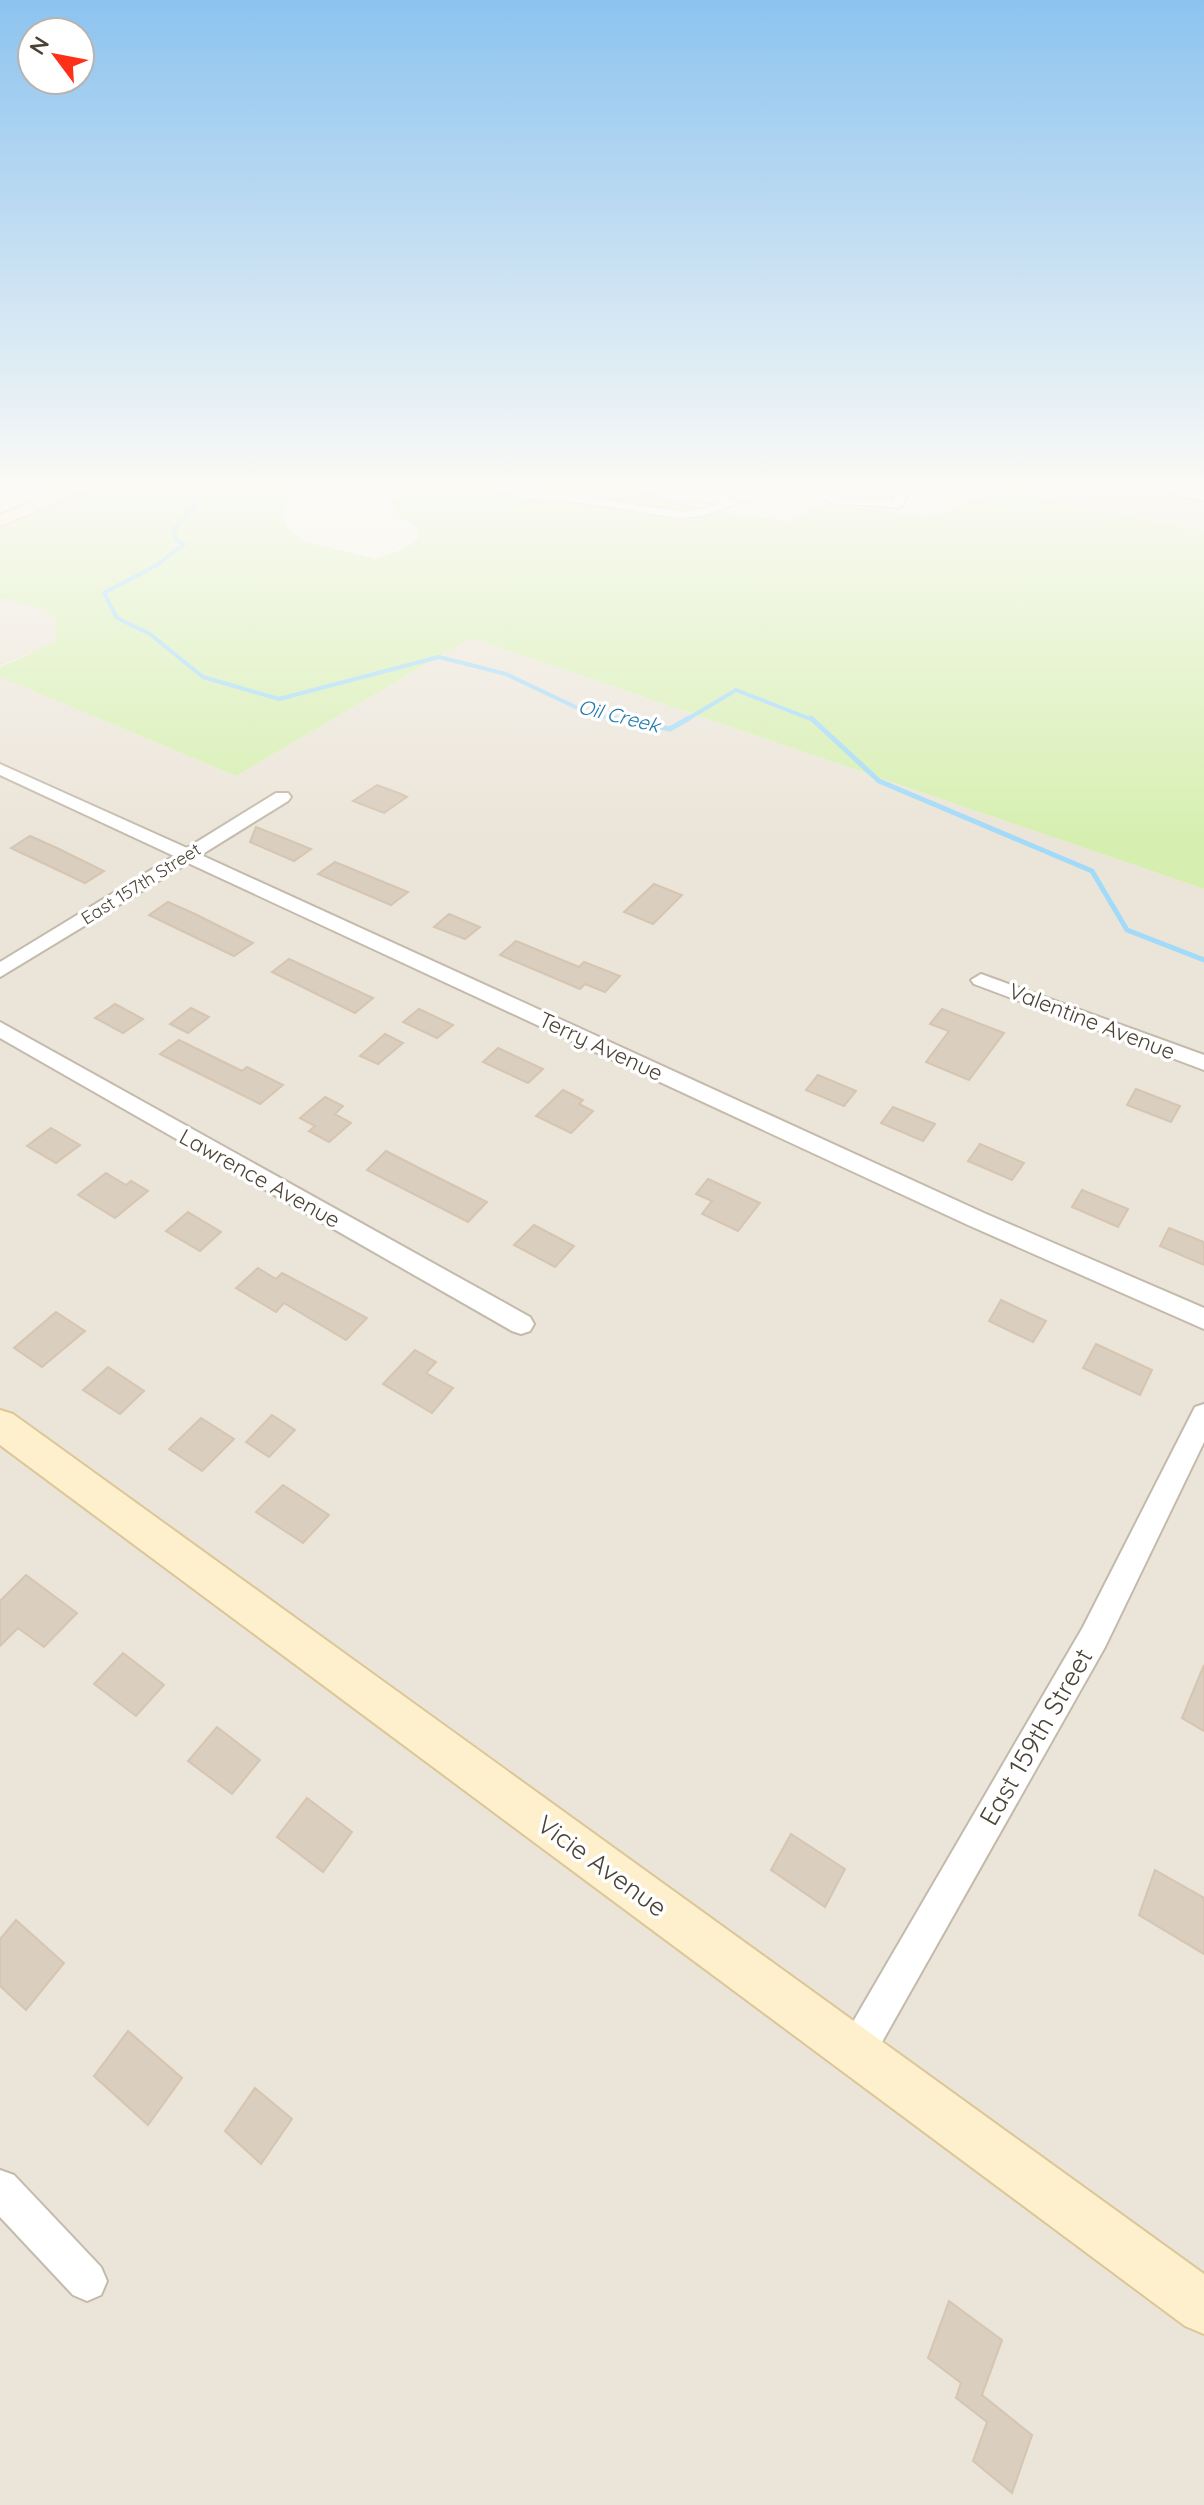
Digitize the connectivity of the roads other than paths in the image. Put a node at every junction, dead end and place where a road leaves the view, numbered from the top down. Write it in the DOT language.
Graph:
graph roads {
  1 [pos="0,769"];
  2 [pos="282,797"];
  3 [pos="189,855"];
  4 [pos="0,971"];
  5 [pos="981,980"];
  6 [pos="0,1029"];
  7 [pos="1204,1063"];
  8 [pos="1204,1319"];
  9 [pos="521,1324"];
  10 [pos="1204,1415"];
  11 [pos="0,1425"];
  12 [pos="856,2052"];
  13 [pos="0,2189"];
  14 [pos="87,2281"];
  15 [pos="1204,2307"];
  1 -- 3 [label="street, Terry Avenue"];
  2 -- 3 [label="street, East 157th Street"];
  3 -- 4 [label="street, East 157th Street"];
  3 -- 8 [label="street, Terry Avenue"];
  5 -- 7 [label="street, Valentine Avenue"];
  6 -- 9 [label="street, Lawrence Avenue"];
  10 -- 12 [label="street, East 159th Street"];
  11 -- 12 [label="street, Vicie Avenue"];
  12 -- 15 [label="street, Vicie Avenue"];
  13 -- 14 [label="street"];
}
